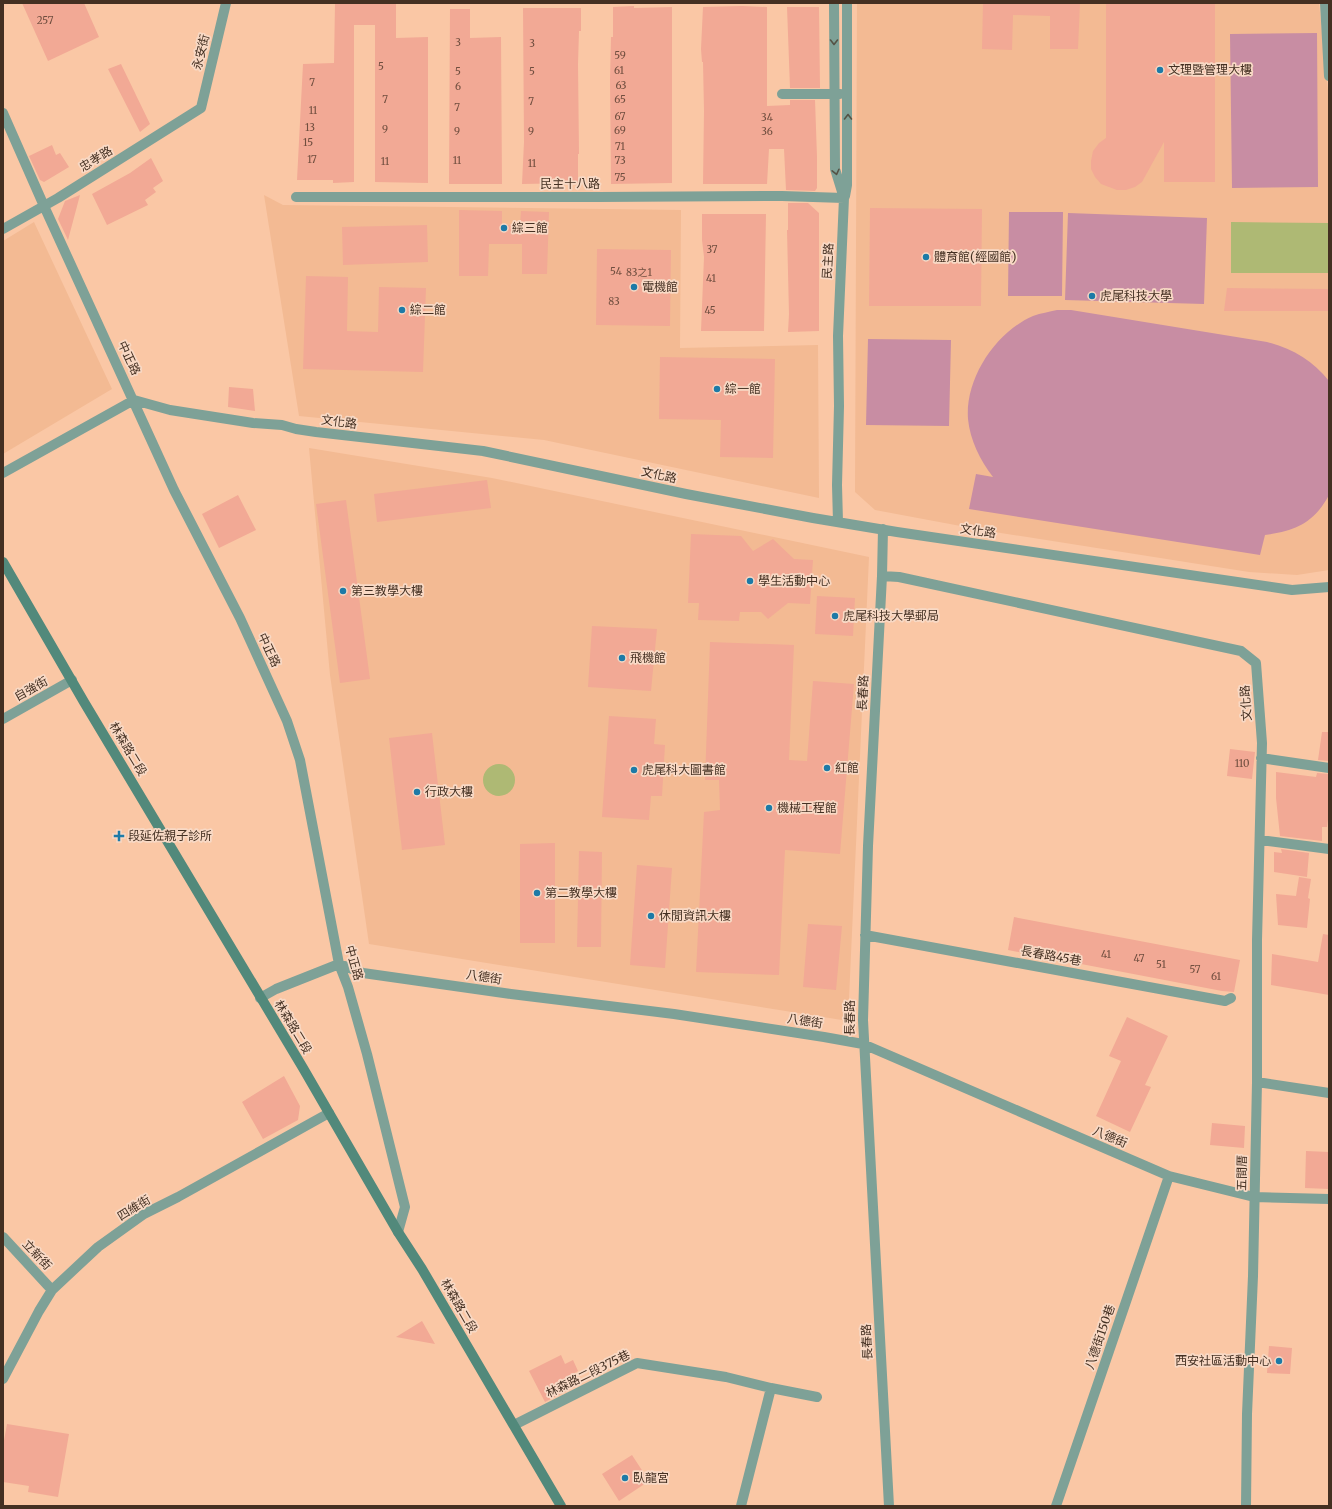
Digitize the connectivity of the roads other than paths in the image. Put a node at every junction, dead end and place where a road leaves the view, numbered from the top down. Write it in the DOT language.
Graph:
graph roads {
  1 [pos="226,3"];
  2 [pos="834,3"];
  3 [pos="847,3"];
  4 [pos="1325,3"];
  5 [pos="1329,76"];
  6 [pos="848,93"];
  7 [pos="782,94"];
  8 [pos="834,94"];
  9 [pos="201,108"];
  10 [pos="3,113"];
  11 [pos="296,197"];
  12 [pos="844,198"];
  13 [pos="44,206"];
  14 [pos="3,229"];
  15 [pos="134,400"];
  16 [pos="3,474"];
  17 [pos="838,522"];
  18 [pos="882,529"];
  19 [pos="3,562"];
  20 [pos="882,576"];
  21 [pos="1329,587"];
  22 [pos="72,680"];
  23 [pos="3,719"];
  24 [pos="1261,758"];
  25 [pos="1329,768"];
  26 [pos="1260,840"];
  27 [pos="1329,849"];
  28 [pos="865,935"];
  29 [pos="339,964"];
  30 [pos="260,998"];
  31 [pos="1231,998"];
  32 [pos="863,1044"];
  33 [pos="1257,1082"];
  34 [pos="1329,1093"];
  35 [pos="329,1113"];
  36 [pos="1169,1176"];
  37 [pos="1254,1197"];
  38 [pos="1329,1199"];
  39 [pos="398,1232"];
  40 [pos="3,1237"];
  41 [pos="52,1290"];
  42 [pos="3,1379"];
  43 [pos="770,1388"];
  44 [pos="817,1397"];
  45 [pos="514,1425"];
  46 [pos="561,1506"];
  47 [pos="741,1506"];
  48 [pos="889,1506"];
  49 [pos="1056,1506"];
  50 [pos="1246,1506"];
  1 -- 9 [label="street, 永安街"];
  2 -- 8 [label="street, 民主路, one-way"];
  3 -- 6 [label="street"];
  4 -- 5 [label="street"];
  6 -- 8 [label="street"];
  12 -- 6 [label="street, one-way"];
  7 -- 8 [label="street"];
  8 -- 12 [label="street, 民主路, one-way"];
  9 -- 13 [label="street, 忠孝路"];
  10 -- 13 [label="street, 中正路"];
  11 -- 12 [label="street, 民主十八路"];
  12 -- 17 [label="street, 民主路"];
  13 -- 14 [label="street, 忠孝路"];
  13 -- 15 [label="street, 中正路"];
  15 -- 16 [label="street"];
  15 -- 17 [label="street, 文化路"];
  15 -- 29 [label="street, 中正路"];
  17 -- 18 [label="street, 文化路"];
  18 -- 20 [label="street, 長春路"];
  18 -- 21 [label="street, 文化路"];
  19 -- 22 [label="main road, 林森路二段"];
  20 -- 24 [label="street, 文化路"];
  20 -- 28 [label="street, 長春路"];
  22 -- 23 [label="street, 自強街"];
  22 -- 30 [label="main road, 林森路二段"];
  24 -- 25 [label="street"];
  24 -- 26 [label="street, 文化路"];
  26 -- 27 [label="street"];
  26 -- 33 [label="street, 五間厝"];
  28 -- 31 [label="street, 長春路45巷"];
  28 -- 32 [label="street, 長春路"];
  29 -- 30 [label="street"];
  29 -- 32 [label="street, 八德街"];
  29 -- 39 [label="street, 中正路"];
  30 -- 35 [label="main road, 林森路二段"];
  32 -- 36 [label="street, 八德街"];
  32 -- 48 [label="street, 長春路"];
  33 -- 34 [label="street"];
  33 -- 37 [label="street, 五間厝"];
  35 -- 39 [label="main road, 林森路二段"];
  35 -- 41 [label="street, 四維街"];
  36 -- 37 [label="street, 八德街"];
  36 -- 49 [label="street, 八德街150巷"];
  37 -- 38 [label="street, 八德街"];
  37 -- 50 [label="street, 五間厝"];
  39 -- 45 [label="main road, 林森路二段"];
  40 -- 41 [label="street, 立新街"];
  41 -- 42 [label="street, 四維街"];
  43 -- 44 [label="street, 林森路二段375巷"];
  43 -- 45 [label="street, 林森路二段375巷"];
  43 -- 47 [label="street"];
  45 -- 46 [label="main road, 林森路二段"];
}
